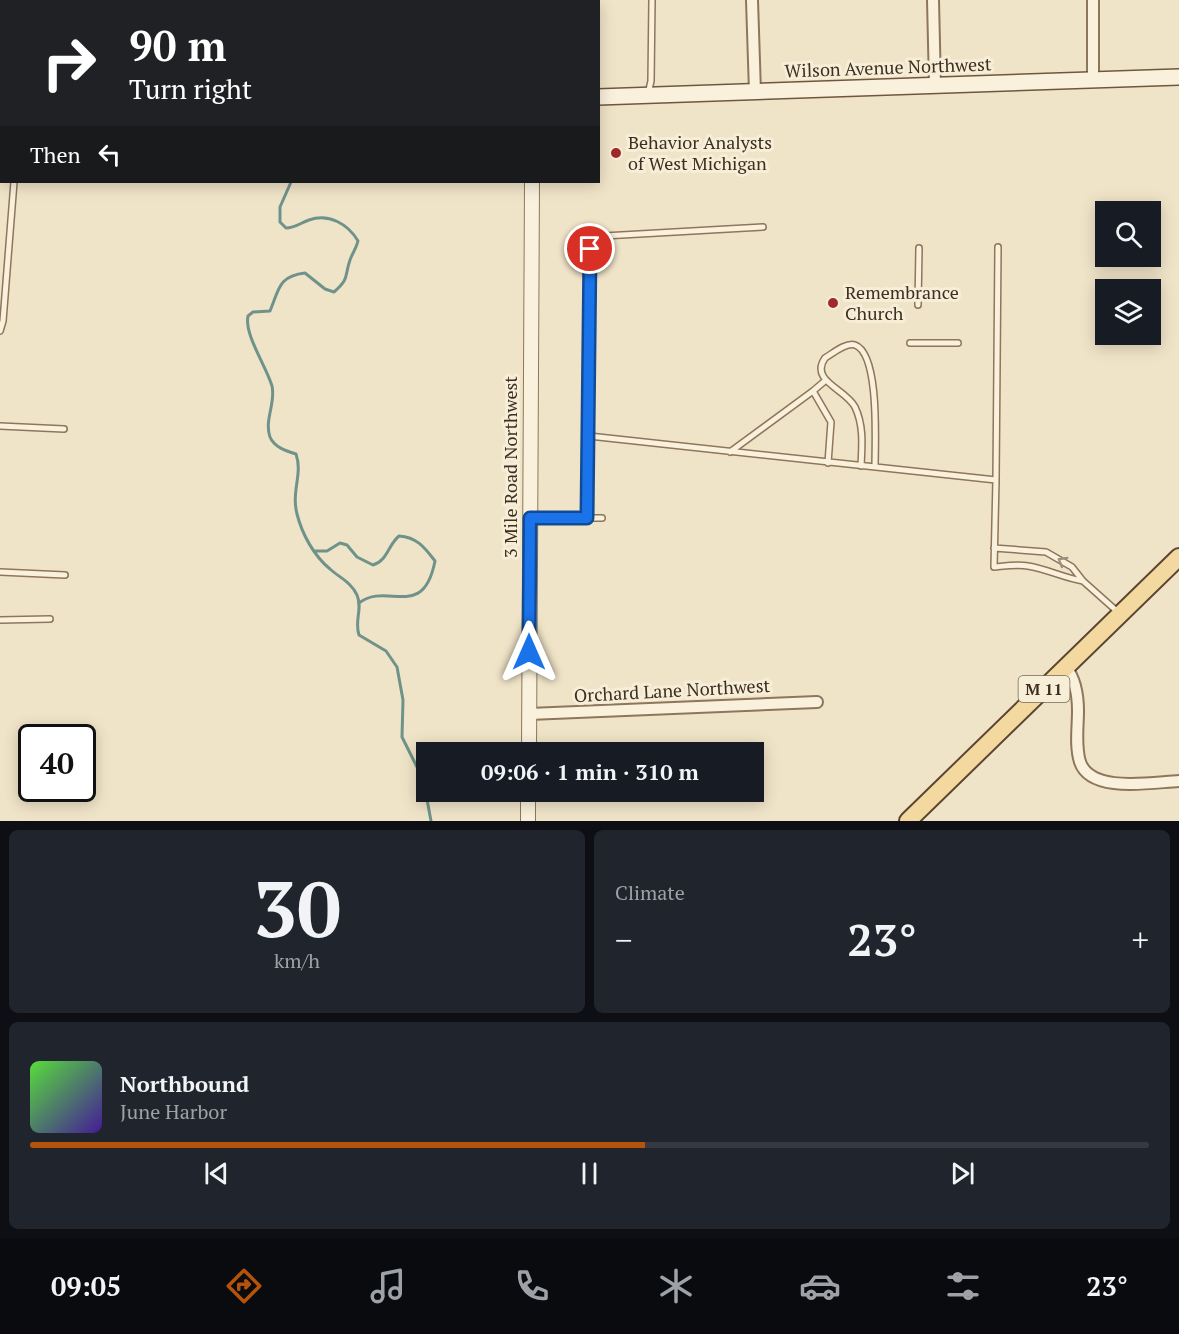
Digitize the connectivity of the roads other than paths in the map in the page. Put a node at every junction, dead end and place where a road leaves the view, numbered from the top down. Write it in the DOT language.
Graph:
graph roads {
  1 [pos="652,0"];
  2 [pos="752,0"];
  3 [pos="933,0"];
  4 [pos="1093,0"];
  5 [pos="1179,77"];
  6 [pos="1093,80"];
  7 [pos="935,86"];
  8 [pos="755,92"];
  9 [pos="648,95"];
  10 [pos="600,97"];
  11 [pos="14,183"];
  12 [pos="532,183"];
  13 [pos="763,227"];
  14 [pos="998,247"];
  15 [pos="919,248"];
  16 [pos="918,305"];
  17 [pos="0,331"];
  18 [pos="910,343"];
  19 [pos="958,343"];
  20 [pos="826,380"];
  21 [pos="813,391"];
  22 [pos="0,426"];
  23 [pos="64,429"];
  24 [pos="589,436"];
  25 [pos="730,452"];
  26 [pos="828,463"];
  27 [pos="861,466"];
  28 [pos="875,467"];
  29 [pos="996,480"];
  30 [pos="530,518"];
  31 [pos="587,518"];
  32 [pos="602,518"];
  33 [pos="994,548"];
  34 [pos="1179,556"];
  35 [pos="0,572"];
  36 [pos="65,575"];
  37 [pos="1083,581"];
  38 [pos="1120,614"];
  39 [pos="50,619"];
  40 [pos="0,620"];
  41 [pos="1066,667"];
  42 [pos="817,702"];
  43 [pos="529,714"];
  44 [pos="529,742"];
  45 [pos="1179,781"];
  46 [pos="528,802"];
  47 [pos="528,821"];
  48 [pos="908,821"];
  1 -- 9 [label="lane"];
  2 -- 8 [label="street"];
  3 -- 7 [label="street"];
  4 -- 6 [label="street"];
  5 -- 6 [label="main road, Wilson Avenue Northwest"];
  6 -- 7 [label="main road, Wilson Avenue Northwest"];
  7 -- 8 [label="main road, Wilson Avenue Northwest"];
  8 -- 9 [label="main road, Wilson Avenue Northwest"];
  9 -- 10 [label="main road, Wilson Avenue Northwest"];
  11 -- 17 [label="lane"];
  12 -- 30 [label="street, 3 Mile Road Northwest"];
  13 -- 24 [label="lane"];
  14 -- 29 [label="lane"];
  15 -- 16 [label="lane"];
  18 -- 19 [label="lane"];
  20 -- 21 [label="lane"];
  20 -- 27 [label="lane"];
  20 -- 28 [label="lane"];
  21 -- 25 [label="lane"];
  21 -- 26 [label="lane"];
  22 -- 23 [label="lane"];
  24 -- 25 [label="lane"];
  24 -- 31 [label="lane"];
  25 -- 26 [label="lane"];
  26 -- 27 [label="lane"];
  27 -- 28 [label="lane"];
  28 -- 29 [label="lane"];
  29 -- 33 [label="lane"];
  30 -- 31 [label="lane"];
  30 -- 43 [label="street, 3 Mile Road Northwest"];
  31 -- 32 [label="lane"];
  37 -- 33 [label="lane, one-way"];
  33 -- 37 [label="lane"];
  34 -- 38 [label="main road, M 11"];
  35 -- 36 [label="lane"];
  37 -- 38 [label="lane"];
  38 -- 41 [label="main road, M 11"];
  39 -- 40 [label="lane"];
  41 -- 45 [label="street"];
  41 -- 48 [label="main road, M 11"];
  42 -- 43 [label="street, Orchard Lane Northwest"];
  43 -- 44 [label="street, 3 Mile Road Northwest"];
  46 -- 47 [label="street"];
}
